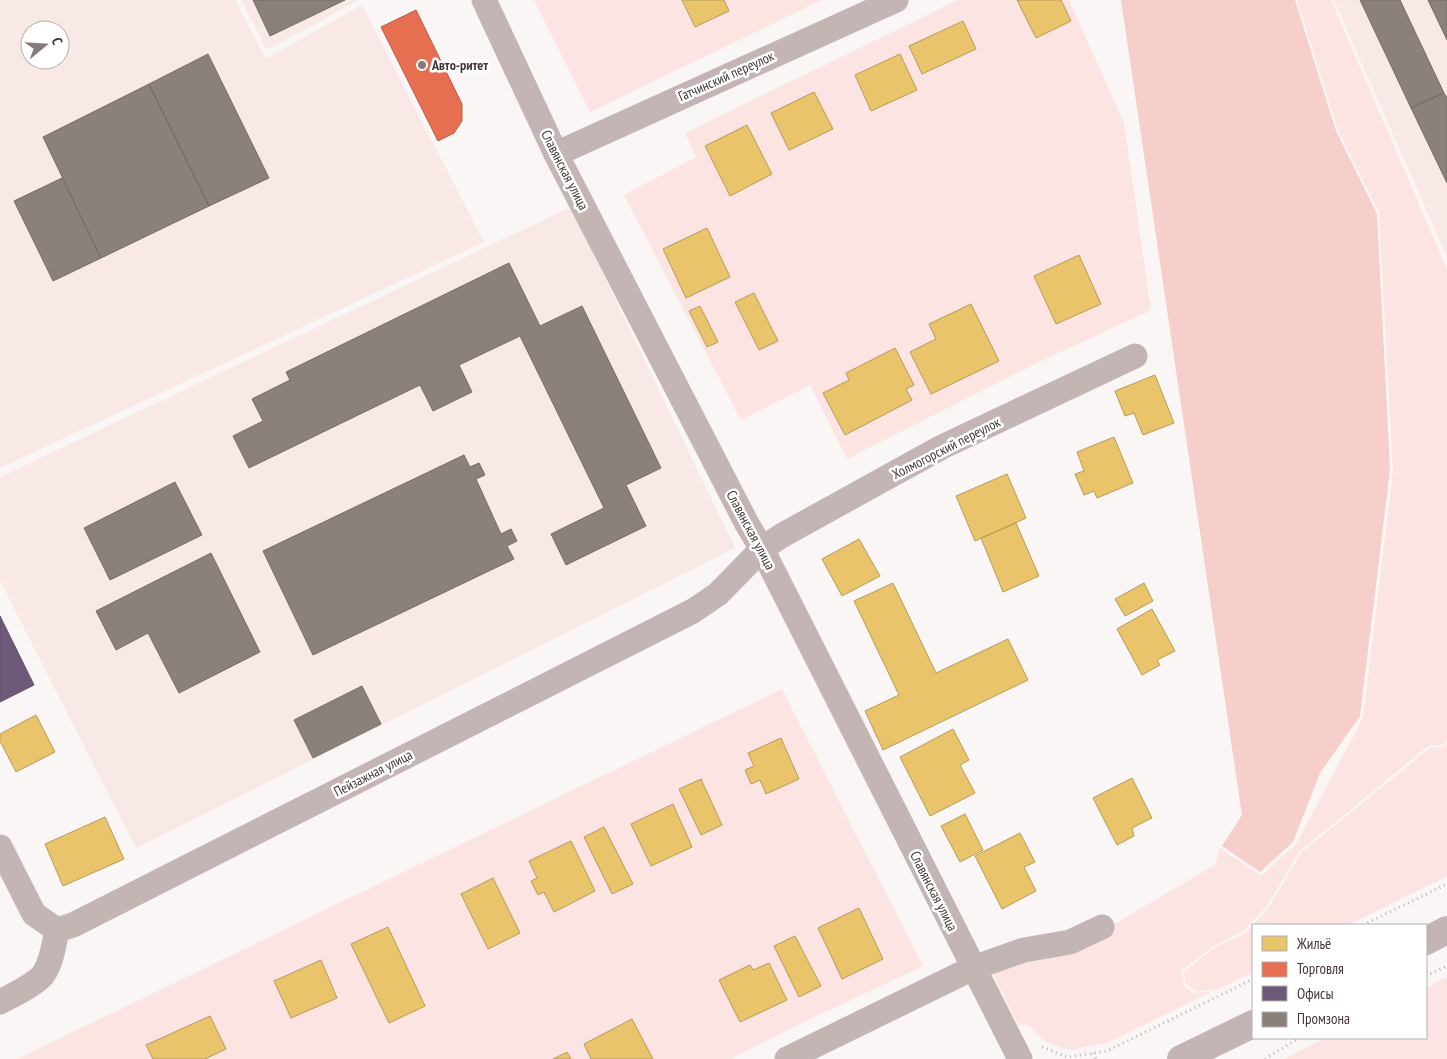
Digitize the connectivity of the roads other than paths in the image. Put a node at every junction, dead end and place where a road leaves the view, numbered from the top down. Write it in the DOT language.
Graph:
graph roads {
  1 [pos="484,0"];
  2 [pos="896,0"];
  3 [pos="556,154"];
  4 [pos="1135,356"];
  5 [pos="762,549"];
  6 [pos="0,847"];
  7 [pos="1102,927"];
  8 [pos="57,930"];
  9 [pos="1447,930"];
  10 [pos="1427,940"];
  11 [pos="973,968"];
  12 [pos="0,1002"];
  13 [pos="1252,1024"];
  14 [pos="1028,1051"];
  15 [pos="788,1059"];
  16 [pos="1181,1059"];
  1 -- 3 [label="street, Славянская улица"];
  2 -- 3 [label="street, Гатчинский переулок"];
  3 -- 5 [label="street, Славянская улица"];
  4 -- 5 [label="street, Холмогорский переулок"];
  5 -- 8 [label="street, Пейзажная улица"];
  5 -- 11 [label="street, Славянская улица"];
  6 -- 8 [label="street"];
  7 -- 11 [label="street"];
  8 -- 12 [label="street"];
  9 -- 10 [label="main road"];
  11 -- 14 [label="street, Славянская улица"];
  11 -- 15 [label="street"];
  13 -- 16 [label="main road"];
}
